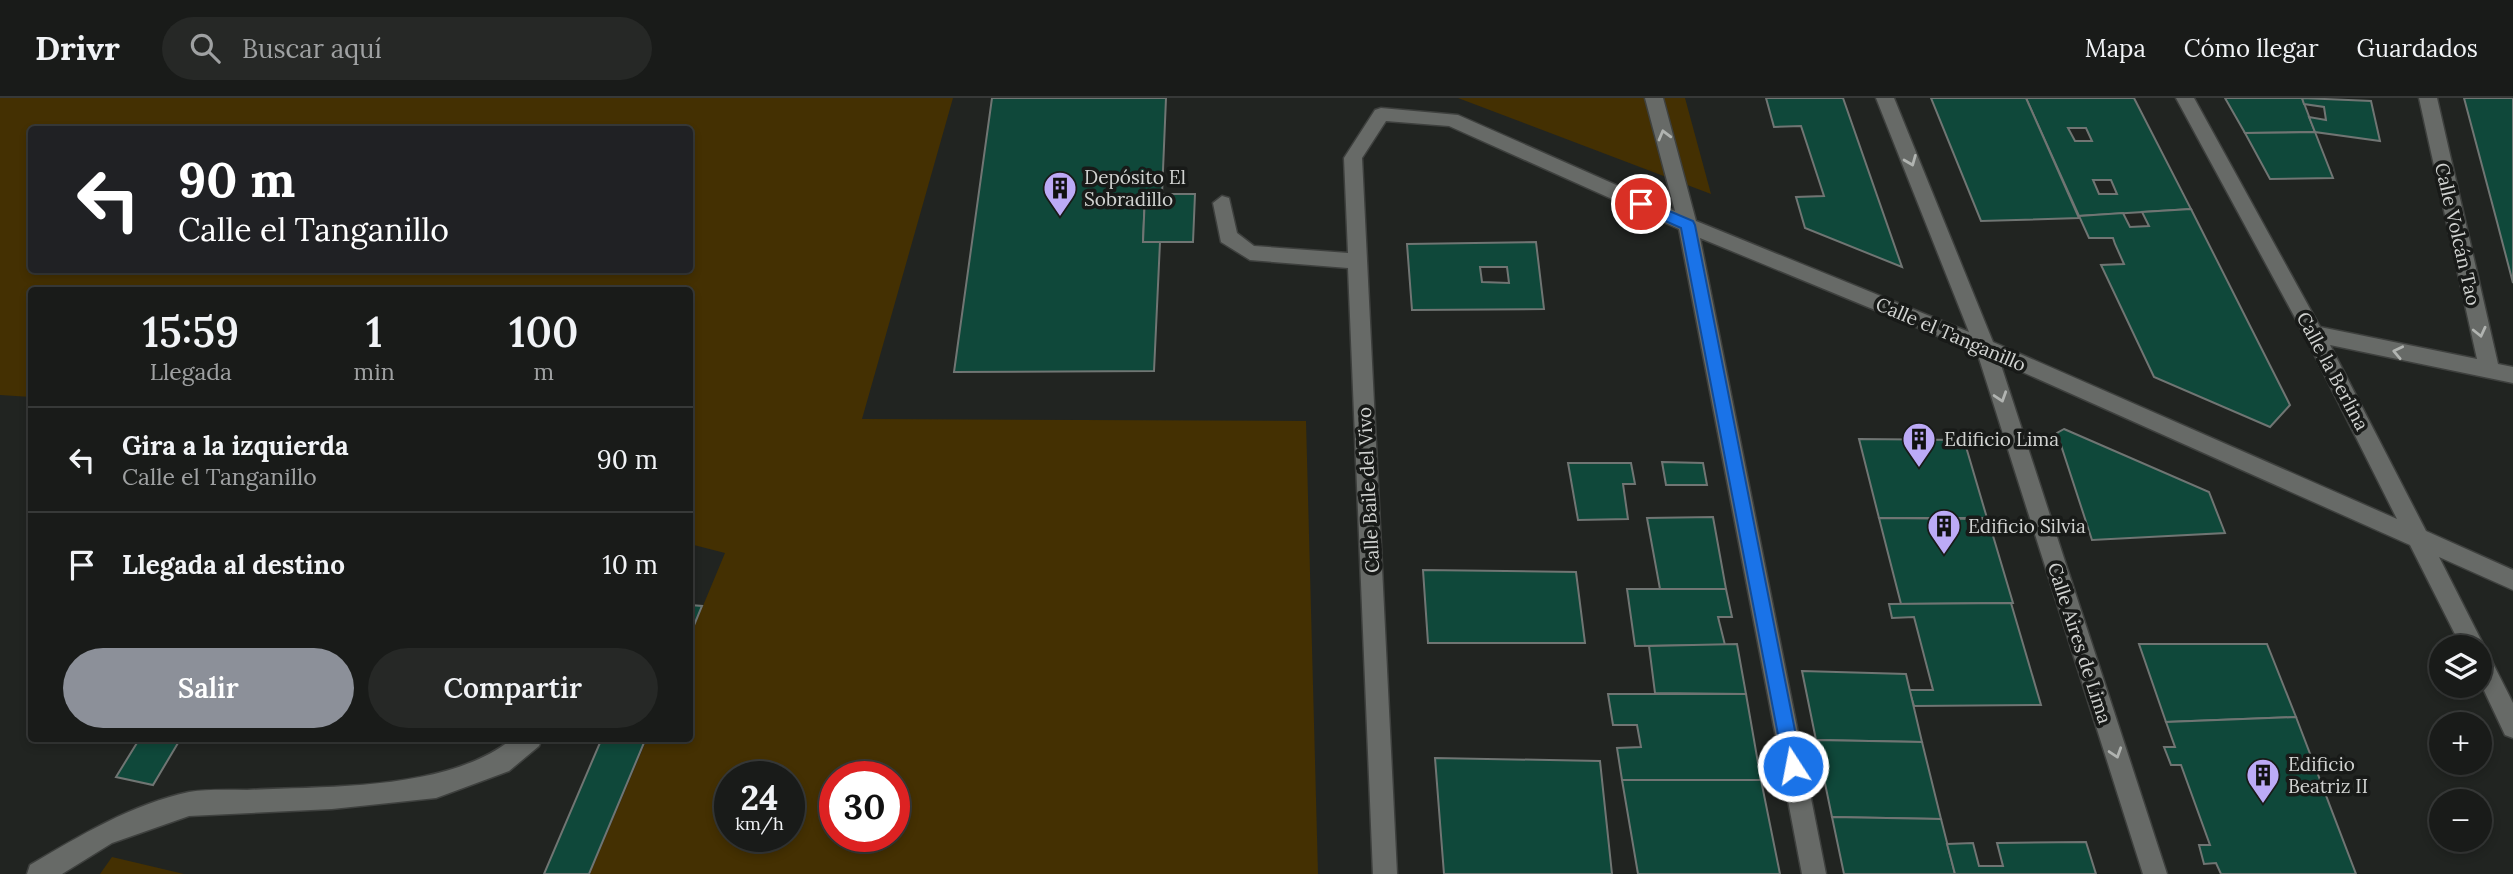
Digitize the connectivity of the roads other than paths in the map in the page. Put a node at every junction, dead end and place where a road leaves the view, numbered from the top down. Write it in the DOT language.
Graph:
graph roads {
  1 [pos="1654,98"];
  2 [pos="1885,98"];
  3 [pos="2185,98"];
  4 [pos="2428,98"];
  5 [pos="1381,114"];
  6 [pos="1222,203"];
  7 [pos="1688,225"];
  8 [pos="1358,261"];
  9 [pos="2314,334"];
  10 [pos="1985,347"];
  11 [pos="2489,370"];
  12 [pos="2513,375"];
  13 [pos="2422,541"];
  14 [pos="2513,580"];
  15 [pos="2468,635"];
  16 [pos="2492,684"];
  17 [pos="2513,727"];
  18 [pos="526,742"];
  19 [pos="38,874"];
  20 [pos="1385,874"];
  21 [pos="1814,874"];
  22 [pos="2155,874"];
  7 -- 1 [label="street, one-way"];
  2 -- 10 [label="street, Calle Aires de Lima, one-way"];
  3 -- 9 [label="street, Calle la Berlina"];
  4 -- 11 [label="street, Calle Volcán Tao, one-way"];
  5 -- 7 [label="street, Calle el Tanganillo"];
  5 -- 8 [label="street, Calle Baile del Vivo"];
  6 -- 8 [label="street"];
  7 -- 10 [label="street, Calle el Tanganillo"];
  7 -- 21 [label="street"];
  8 -- 20 [label="street, Calle Baile del Vivo"];
  11 -- 9 [label="street, one-way"];
  9 -- 13 [label="street, Calle la Berlina"];
  10 -- 13 [label="street, Calle el Tanganillo"];
  10 -- 22 [label="street, Calle Aires de Lima, one-way"];
  11 -- 12 [label="street"];
  13 -- 14 [label="street, Calle el Tanganillo"];
  13 -- 15 [label="street, Calle la Berlina"];
  16 -- 17 [label="street"];
  18 -- 19 [label="street"];
}
